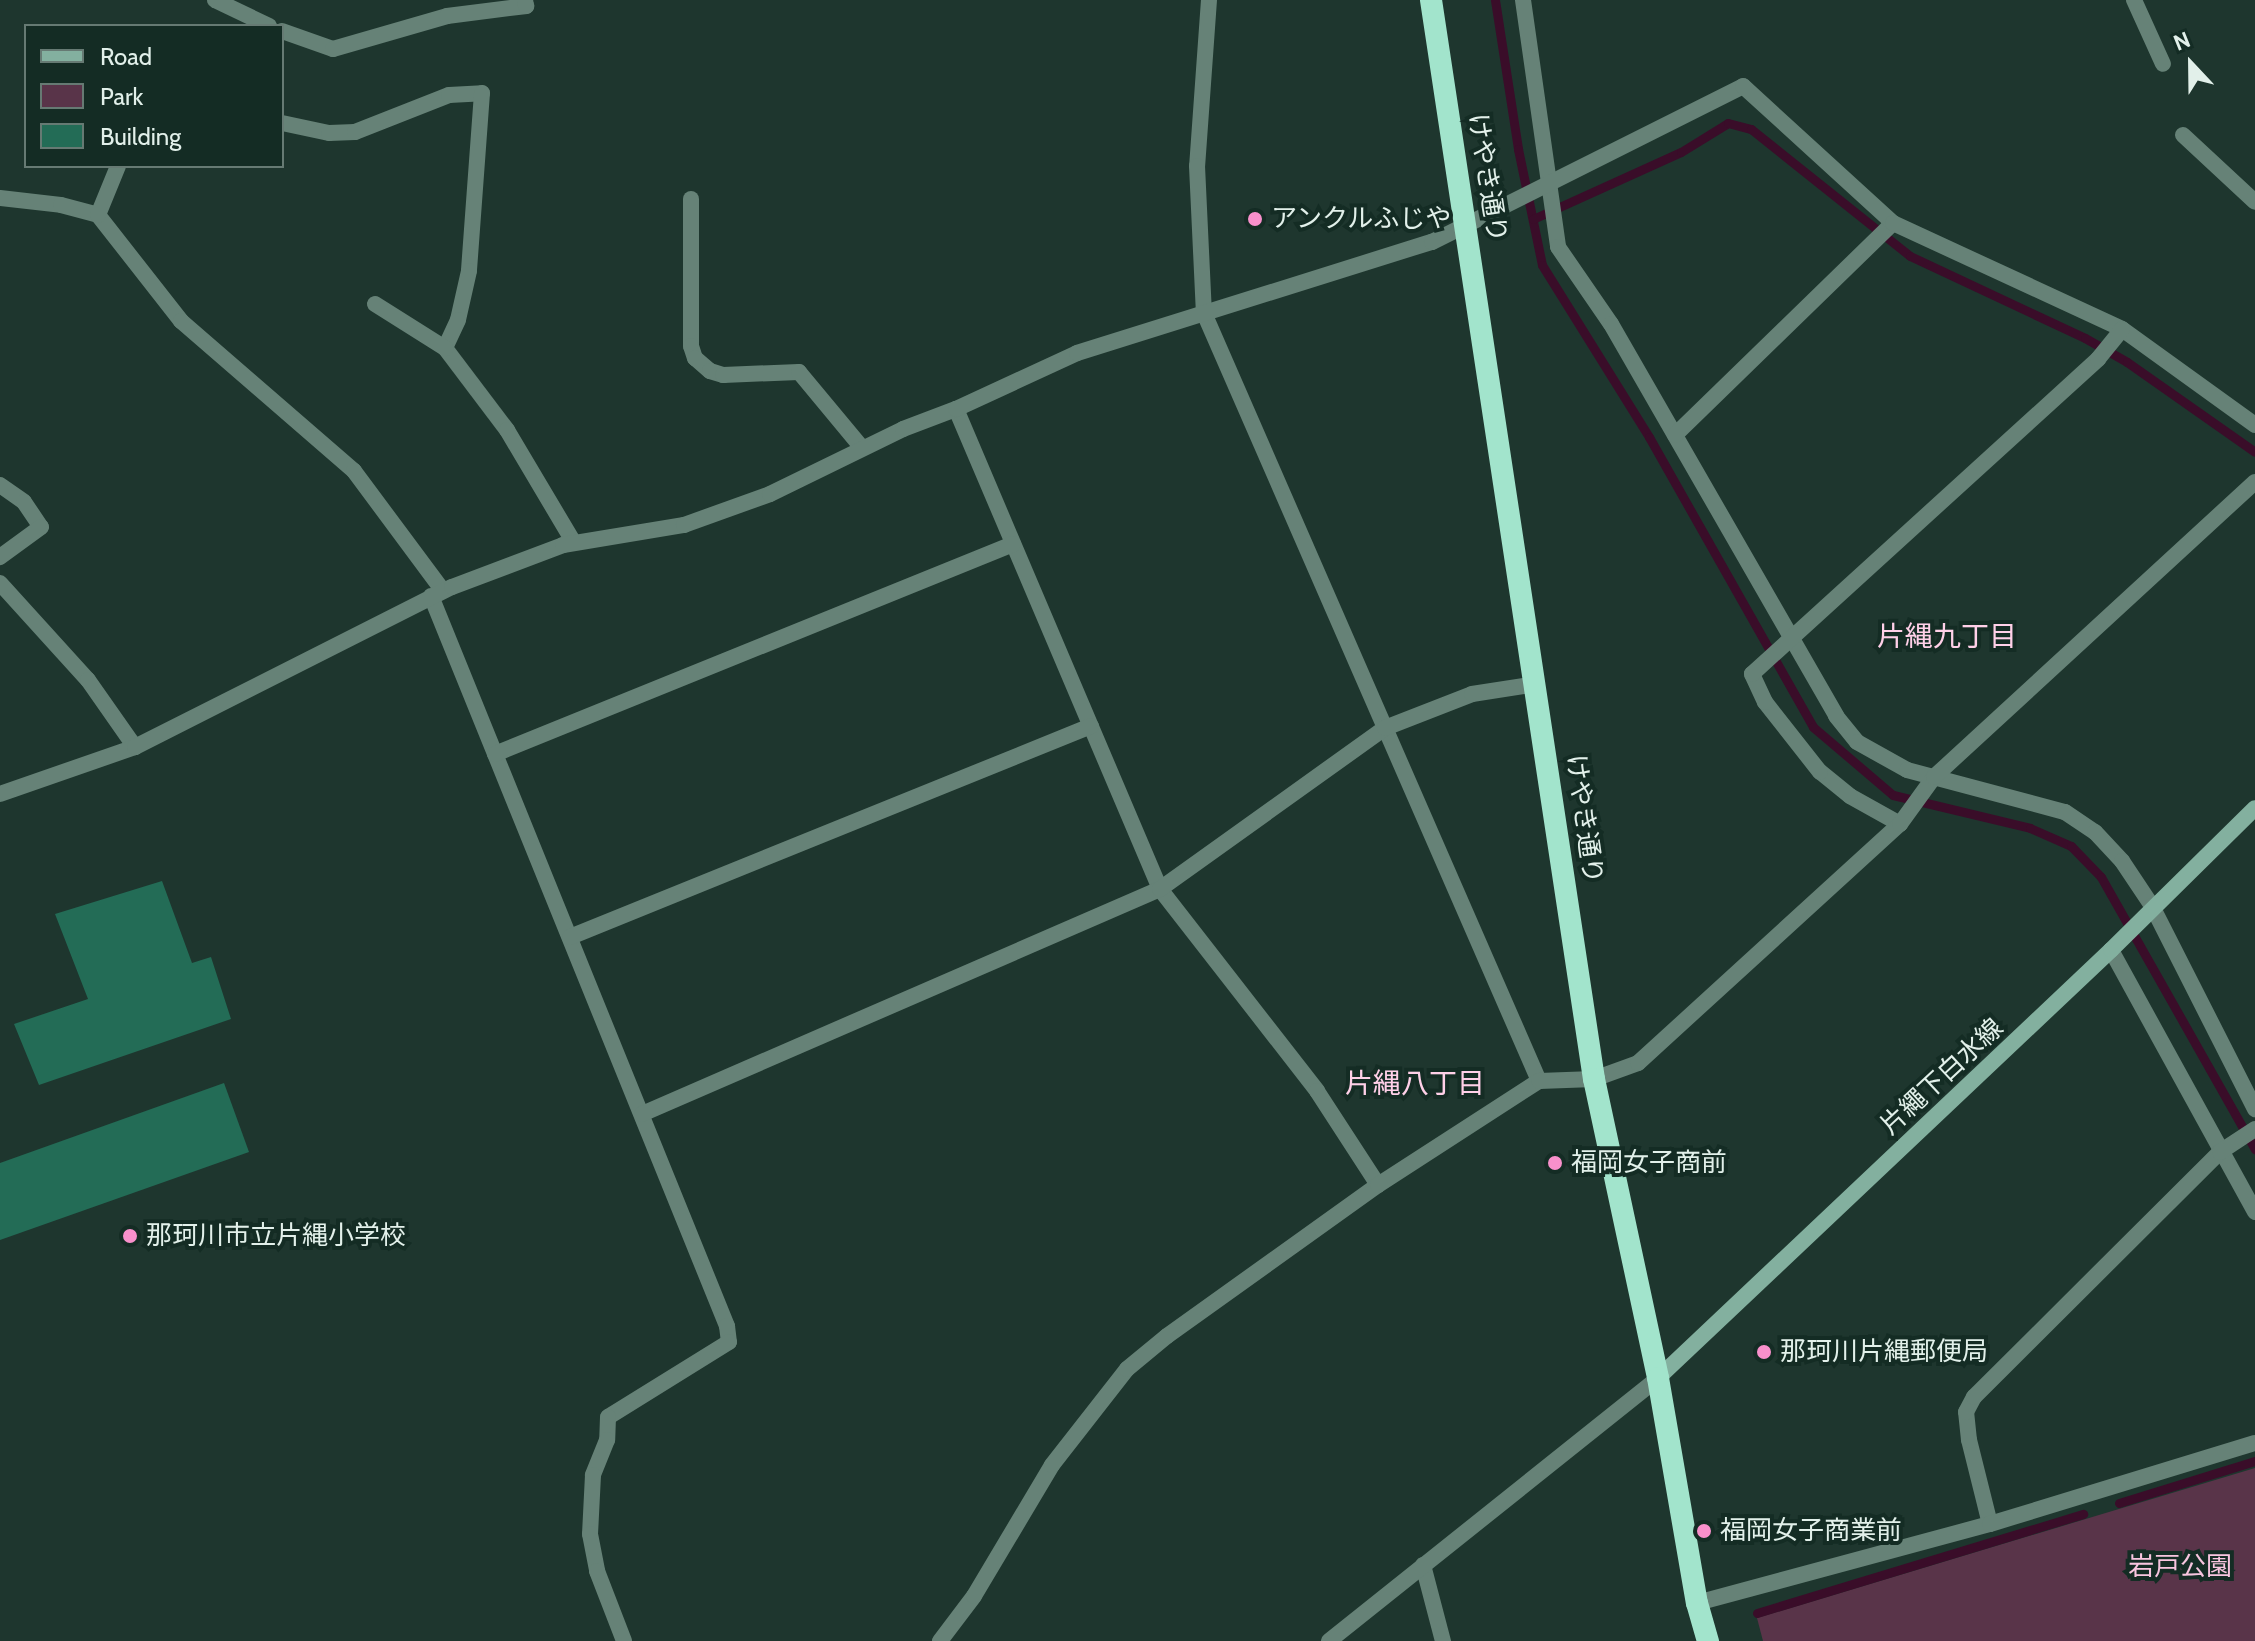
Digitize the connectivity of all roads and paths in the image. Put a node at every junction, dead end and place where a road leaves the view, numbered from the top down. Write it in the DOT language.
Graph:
graph roads {
  1 [pos="215,0"];
  2 [pos="525,0"];
  3 [pos="1209,0"];
  4 [pos="1431,0"];
  5 [pos="1523,0"];
  6 [pos="2134,0"];
  7 [pos="265,24"];
  8 [pos="284,32"];
  9 [pos="2163,64"];
  10 [pos="284,123"];
  11 [pos="2183,135"];
  12 [pos="117,168"];
  13 [pos="1552,184"];
  14 [pos="0,198"];
  15 [pos="691,199"];
  16 [pos="2255,202"];
  17 [pos="98,215"];
  18 [pos="1893,223"];
  19 [pos="1466,226"];
  20 [pos="375,304"];
  21 [pos="1204,313"];
  22 [pos="2122,329"];
  23 [pos="445,348"];
  24 [pos="956,409"];
  25 [pos="2255,425"];
  26 [pos="1675,435"];
  27 [pos="862,448"];
  28 [pos="2255,482"];
  29 [pos="0,485"];
  30 [pos="574,543"];
  31 [pos="1013,544"];
  32 [pos="0,557"];
  33 [pos="0,583"];
  34 [pos="437,593"];
  35 [pos="1792,641"];
  36 [pos="1536,684"];
  37 [pos="1091,726"];
  38 [pos="1385,728"];
  39 [pos="135,747"];
  40 [pos="495,754"];
  41 [pos="1934,777"];
  42 [pos="0,794"];
  43 [pos="2255,808"];
  44 [pos="1900,824"];
  45 [pos="1160,889"];
  46 [pos="2152,906"];
  47 [pos="570,937"];
  48 [pos="2111,950"];
  49 [pos="1594,1079"];
  50 [pos="1539,1081"];
  51 [pos="2255,1109"];
  52 [pos="642,1114"];
  53 [pos="2255,1129"];
  54 [pos="2220,1152"];
  55 [pos="1378,1185"];
  56 [pos="2255,1212"];
  57 [pos="1658,1378"];
  58 [pos="2255,1443"];
  59 [pos="1990,1524"];
  60 [pos="1423,1565"];
  61 [pos="1697,1603"];
  62 [pos="624,1641"];
  63 [pos="940,1641"];
  64 [pos="1329,1641"];
  65 [pos="1443,1641"];
  66 [pos="1708,1641"];
  1 -- 7 [label="street"];
  2 -- 8 [label="street"];
  3 -- 21 [label="street"];
  4 -- 19 [label="highway, けやき通り"];
  5 -- 13 [label="street"];
  6 -- 9 [label="street"];
  10 -- 23 [label="street"];
  11 -- 16 [label="street"];
  12 -- 17 [label="street"];
  13 -- 18 [label="street"];
  13 -- 19 [label="street"];
  13 -- 26 [label="street"];
  14 -- 17 [label="street"];
  15 -- 27 [label="street"];
  17 -- 34 [label="street"];
  18 -- 22 [label="street"];
  18 -- 26 [label="street"];
  19 -- 21 [label="street"];
  19 -- 36 [label="highway, けやき通り"];
  20 -- 23 [label="street"];
  21 -- 24 [label="street"];
  21 -- 38 [label="street"];
  22 -- 25 [label="street"];
  22 -- 35 [label="street"];
  23 -- 30 [label="street"];
  24 -- 27 [label="street"];
  24 -- 31 [label="street"];
  26 -- 35 [label="street"];
  27 -- 30 [label="street"];
  28 -- 41 [label="street"];
  29 -- 32 [label="street"];
  30 -- 34 [label="street"];
  31 -- 37 [label="street"];
  31 -- 40 [label="street"];
  33 -- 39 [label="street"];
  34 -- 39 [label="street"];
  34 -- 40 [label="street"];
  35 -- 41 [label="street"];
  35 -- 44 [label="street"];
  36 -- 38 [label="street"];
  36 -- 49 [label="highway, けやき通り"];
  37 -- 45 [label="street"];
  37 -- 47 [label="street"];
  38 -- 45 [label="street"];
  38 -- 50 [label="street"];
  39 -- 42 [label="street"];
  40 -- 47 [label="street"];
  41 -- 44 [label="street"];
  41 -- 46 [label="street"];
  43 -- 46 [label="main road, 片繩下白水線"];
  44 -- 49 [label="street"];
  45 -- 52 [label="street"];
  45 -- 55 [label="street"];
  46 -- 48 [label="main road, 片繩下白水線"];
  46 -- 51 [label="street"];
  47 -- 52 [label="street"];
  48 -- 54 [label="street"];
  48 -- 57 [label="main road, 片繩下白水線"];
  49 -- 50 [label="street"];
  49 -- 57 [label="highway, けやき通り"];
  50 -- 55 [label="street"];
  52 -- 62 [label="street"];
  53 -- 54 [label="street"];
  54 -- 56 [label="street"];
  54 -- 59 [label="street"];
  55 -- 63 [label="street"];
  57 -- 60 [label="street"];
  57 -- 61 [label="highway, けやき通り"];
  58 -- 59 [label="street"];
  59 -- 61 [label="street"];
  60 -- 64 [label="street"];
  60 -- 65 [label="street"];
  61 -- 66 [label="highway, けやき通り"];
}
